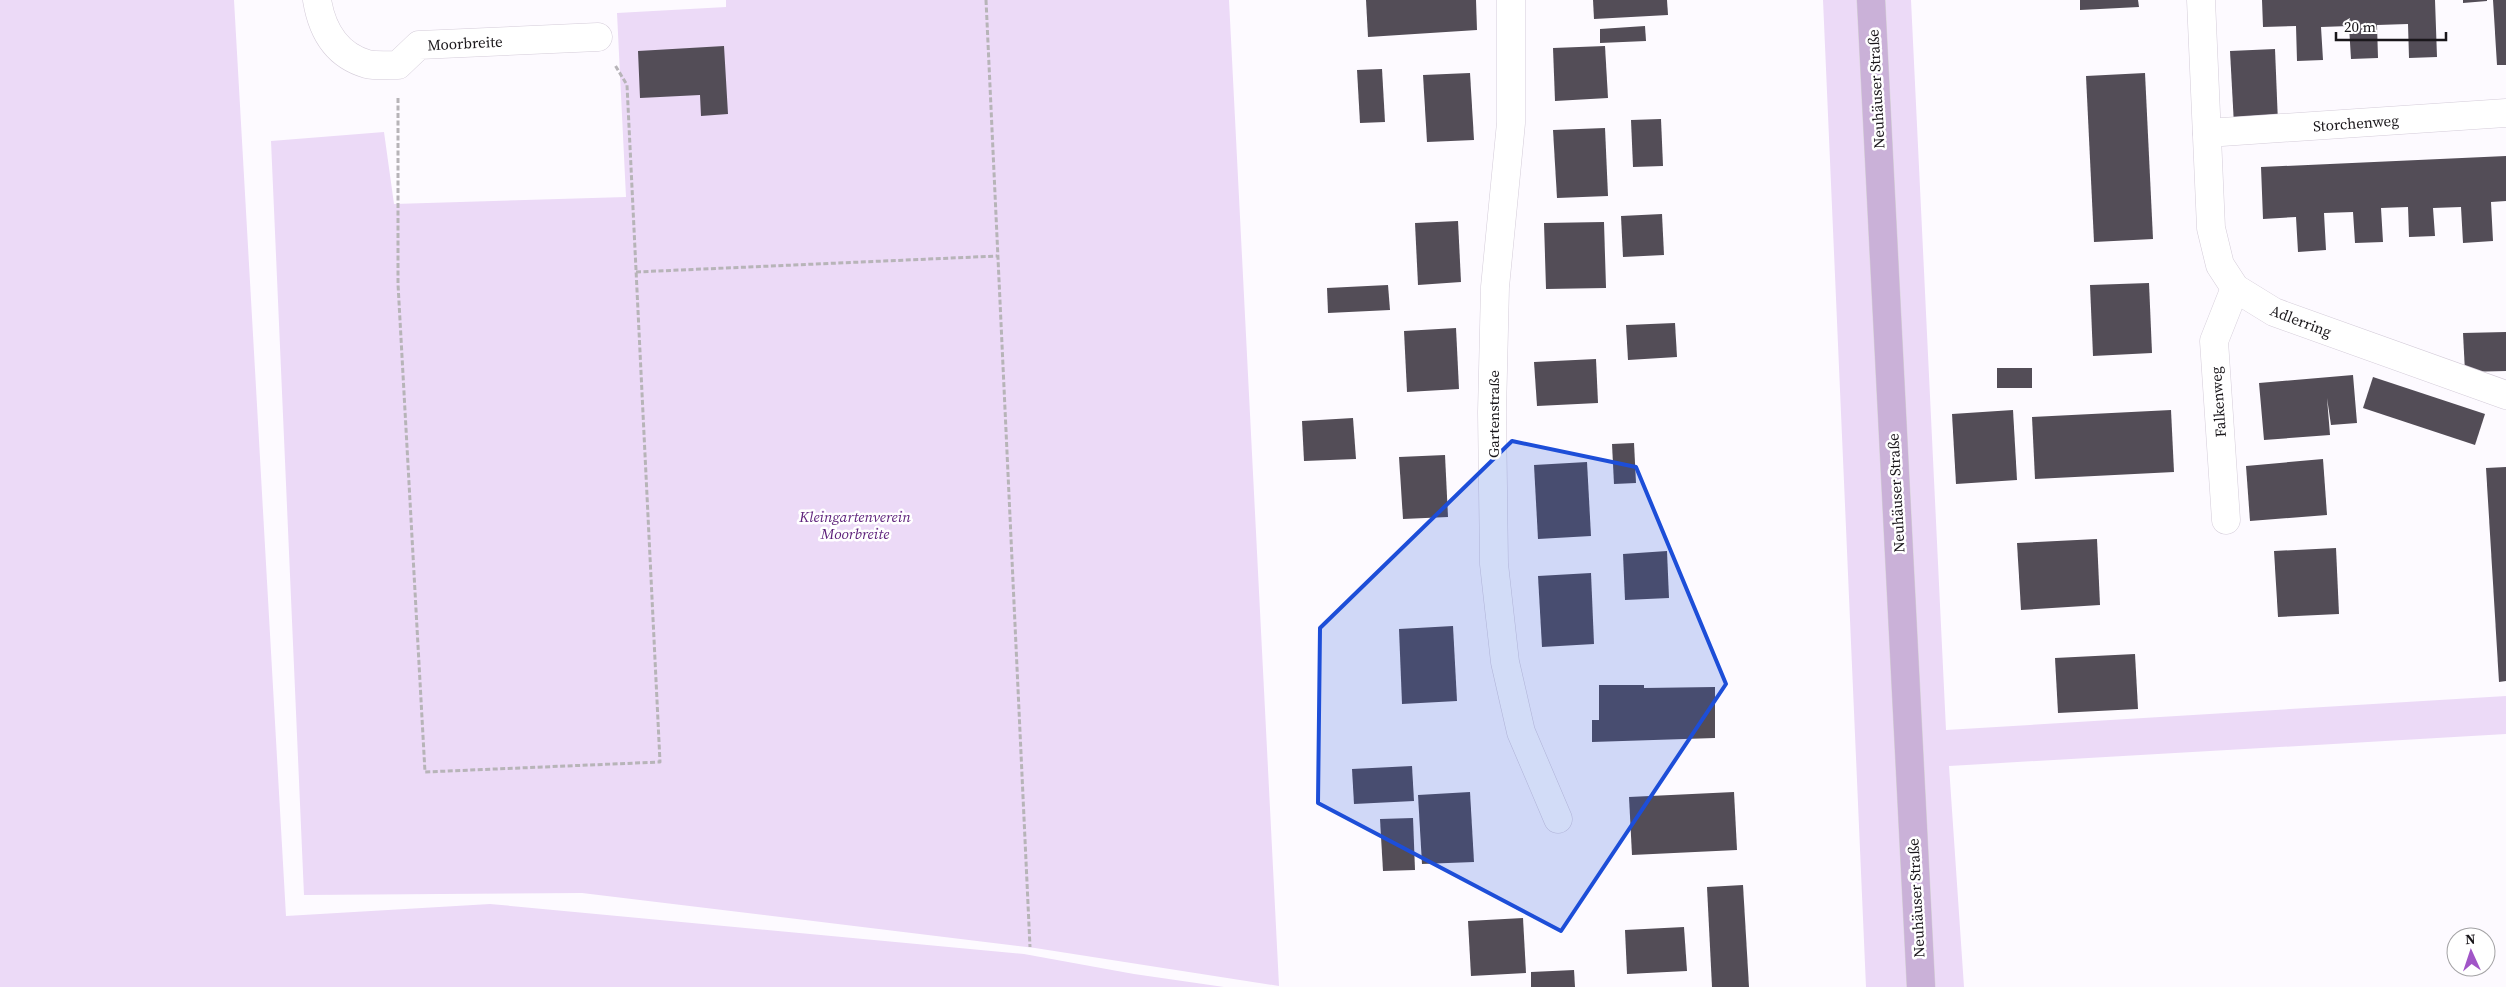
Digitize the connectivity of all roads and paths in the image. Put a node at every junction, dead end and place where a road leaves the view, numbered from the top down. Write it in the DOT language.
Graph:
graph roads {
  1 [pos="317,0"];
  2 [pos="986,0"];
  3 [pos="1511,0"];
  4 [pos="1871,0"];
  5 [pos="2201,0"];
  6 [pos="598,37"];
  7 [pos="398,65"];
  8 [pos="2506,113"];
  9 [pos="2207,133"];
  10 [pos="998,256"];
  11 [pos="636,272"];
  12 [pos="2235,288"];
  13 [pos="2506,395"];
  14 [pos="2226,520"];
  15 [pos="1558,819"];
  16 [pos="1030,947"];
  17 [pos="1920,987"];
  1 -- 7 [label="street"];
  2 -- 10 [label="path"];
  3 -- 15 [label="street, Gartenstraße"];
  4 -- 17 [label="main road, Neuhäuser Straße"];
  5 -- 9 [label="street, Adlerring"];
  6 -- 7 [label="street, Moorbreite"];
  6 -- 11 [label="path"];
  7 -- 11 [label="path"];
  8 -- 9 [label="street, Storchenweg"];
  9 -- 12 [label="street, Adlerring"];
  10 -- 11 [label="path"];
  10 -- 16 [label="path"];
  12 -- 13 [label="street, Adlerring"];
  12 -- 14 [label="street, Falkenweg"];
}
